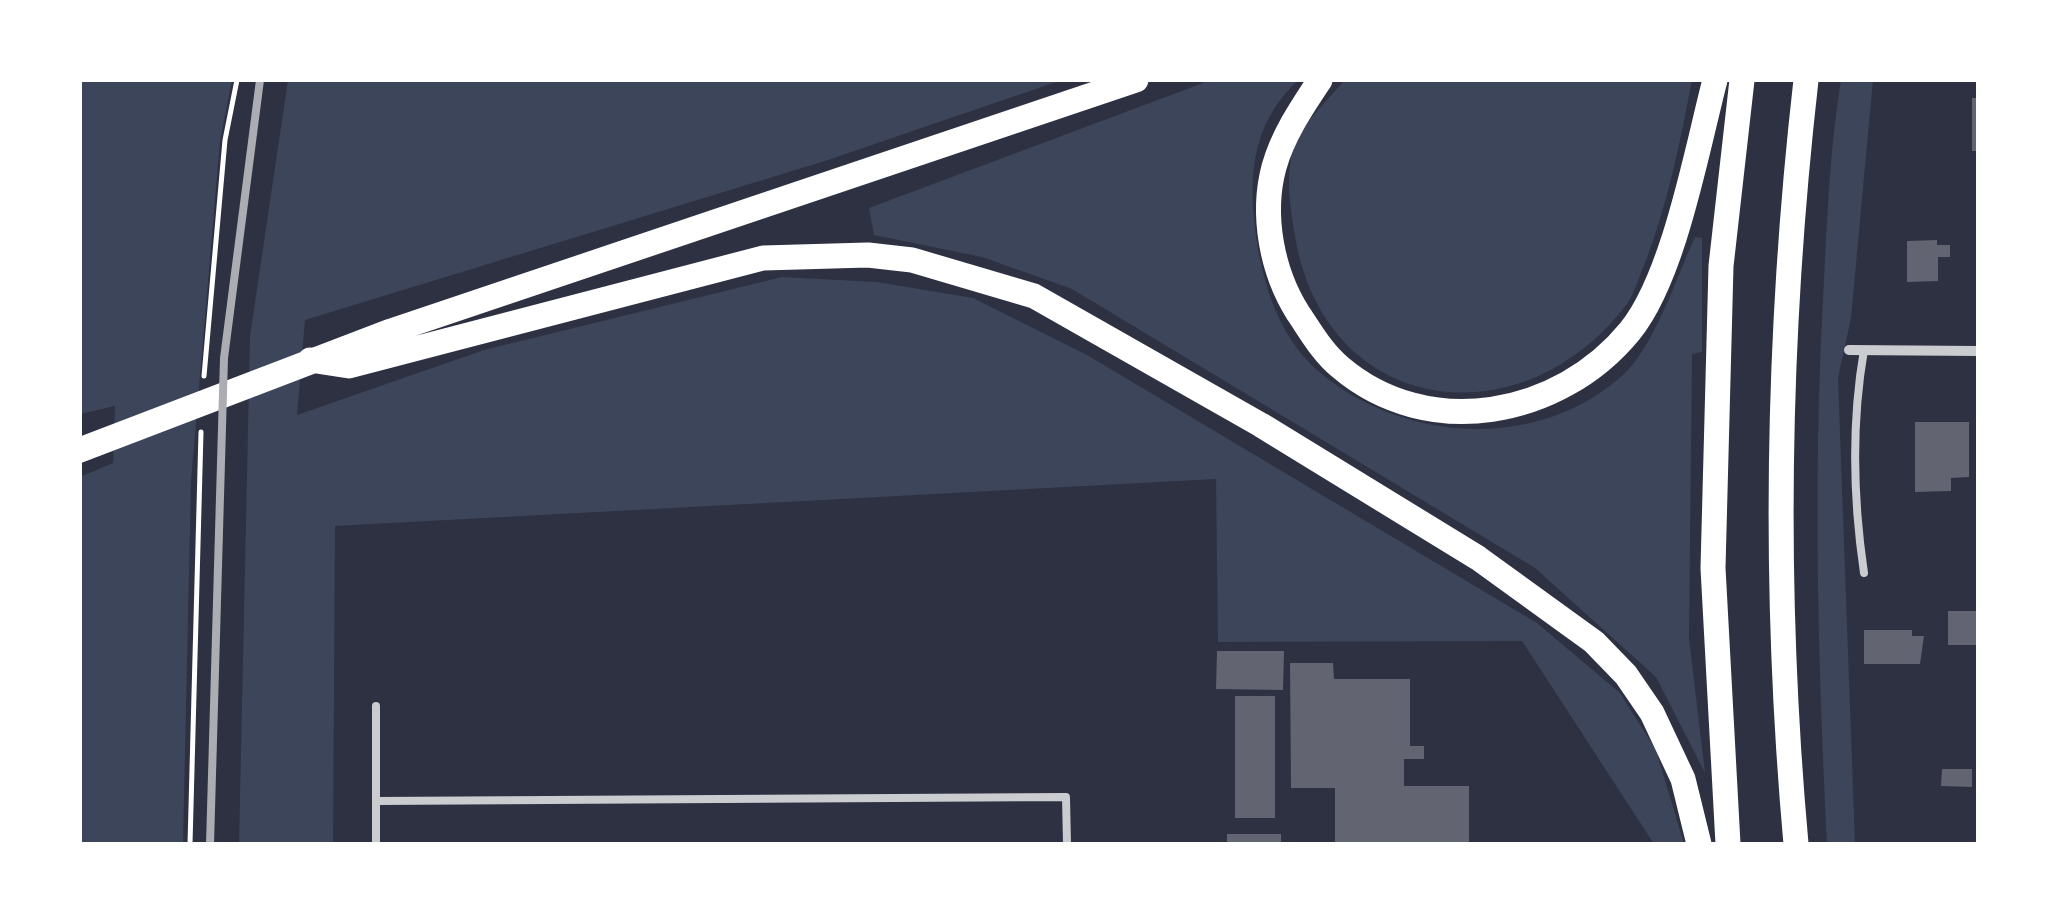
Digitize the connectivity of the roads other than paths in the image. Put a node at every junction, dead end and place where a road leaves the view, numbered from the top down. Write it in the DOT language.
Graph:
graph roads {
  1 [pos="1136,80"];
  2 [pos="1320,80"];
  3 [pos="1715,80"];
  4 [pos="1742,80"];
  5 [pos="1806,80"];
  6 [pos="1849,350"];
  7 [pos="1864,350"];
  8 [pos="1978,351"];
  9 [pos="310,360"];
  10 [pos="80,450"];
  11 [pos="1864,573"];
  12 [pos="376,706"];
  13 [pos="376,801"];
  14 [pos="376,844"];
  15 [pos="1067,844"];
  16 [pos="1699,844"];
  17 [pos="1728,844"];
  18 [pos="1796,844"];
  1 -- 9 [label="main road"];
  2 -- 3 [label="main road"];
  4 -- 17 [label="main road"];
  5 -- 18 [label="main road"];
  6 -- 7 [label="street"];
  7 -- 8 [label="street"];
  7 -- 11 [label="lane"];
  9 -- 10 [label="main road"];
  9 -- 16 [label="main road"];
  12 -- 13 [label="lane"];
  13 -- 14 [label="lane"];
  13 -- 15 [label="lane"];
}
